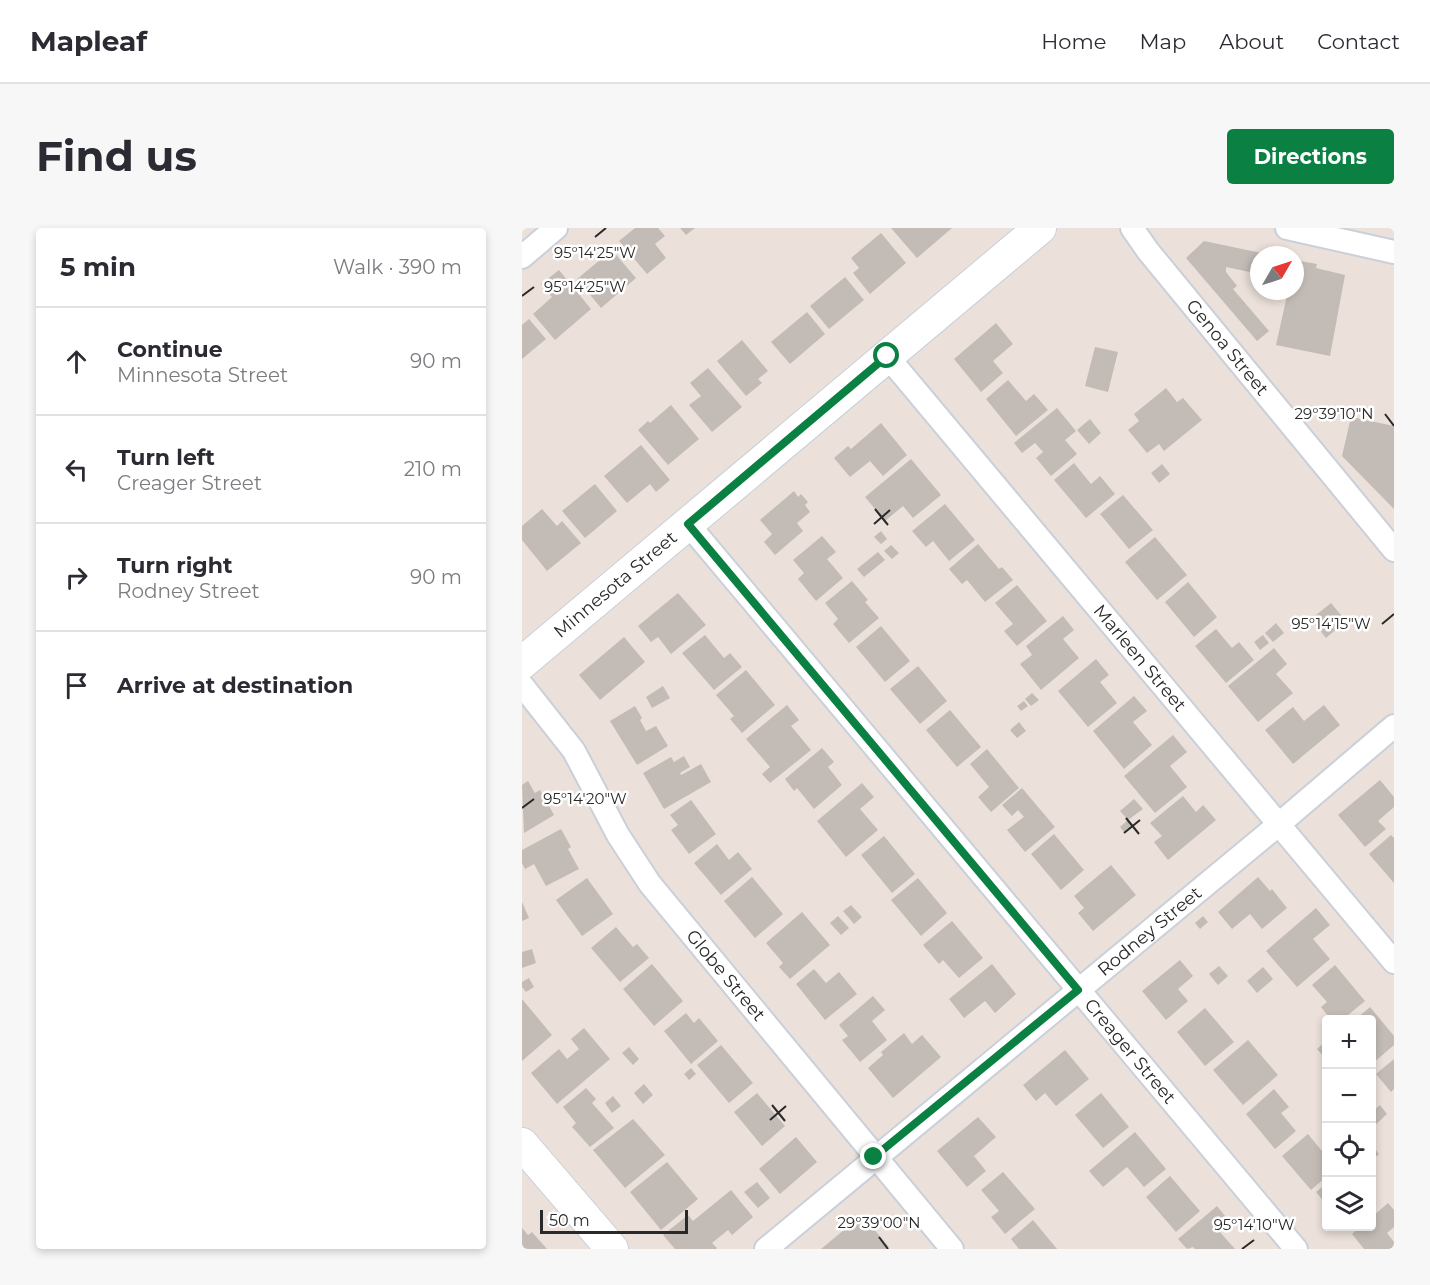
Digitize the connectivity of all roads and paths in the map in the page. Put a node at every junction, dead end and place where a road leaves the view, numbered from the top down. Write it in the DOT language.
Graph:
graph roads {
  1 [pos="556,228"];
  2 [pos="1040,228"];
  3 [pos="1132,228"];
  4 [pos="1287,228"];
  5 [pos="1394,252"];
  6 [pos="522,257"];
  7 [pos="887,356"];
  8 [pos="688,524"];
  9 [pos="1394,550"];
  10 [pos="522,663"];
  11 [pos="522,685"];
  12 [pos="1394,726"];
  13 [pos="1278,825"];
  14 [pos="1394,962"];
  15 [pos="1078,990"];
  16 [pos="522,1143"];
  17 [pos="874,1157"];
  18 [pos="612,1249"];
  19 [pos="766,1249"];
  20 [pos="952,1249"];
  21 [pos="1296,1249"];
  1 -- 6 [label="street"];
  2 -- 7 [label="street, Minnesota Street"];
  3 -- 9 [label="street, Genoa Street"];
  4 -- 5 [label="street"];
  7 -- 8 [label="street, Minnesota Street"];
  7 -- 13 [label="street, Marleen Street"];
  8 -- 10 [label="street, Minnesota Street"];
  8 -- 15 [label="street, Creager Street"];
  11 -- 17 [label="street, Globe Street"];
  12 -- 13 [label="street, Rodney Street"];
  13 -- 14 [label="street, Marleen Street"];
  13 -- 15 [label="street, Rodney Street"];
  15 -- 17 [label="street, Rodney Street"];
  15 -- 21 [label="street, Creager Street"];
  16 -- 18 [label="street"];
  17 -- 19 [label="street, Rodney Street"];
  17 -- 20 [label="street, Globe Street"];
}
